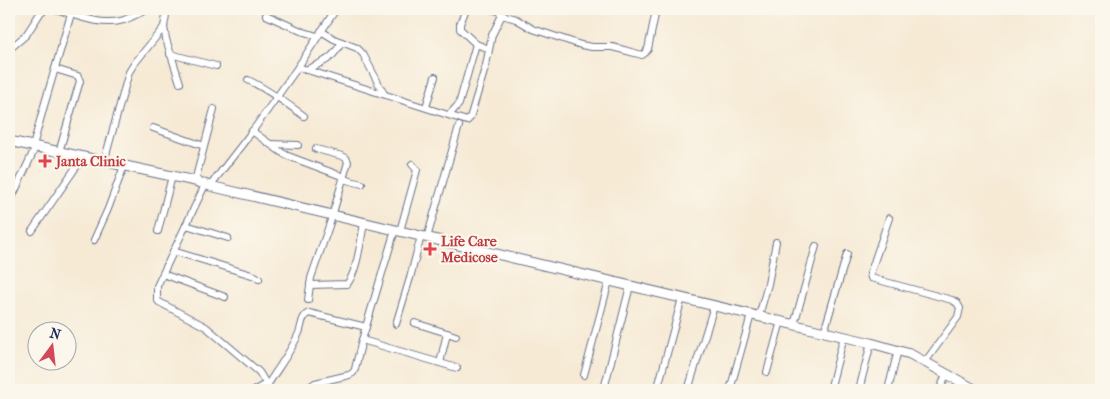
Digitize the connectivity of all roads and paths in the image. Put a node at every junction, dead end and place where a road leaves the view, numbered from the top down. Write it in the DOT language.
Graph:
graph roads {
  1 [pos="46,9"];
  2 [pos="55,9"];
  3 [pos="149,9"];
  4 [pos="167,9"];
  5 [pos="336,9"];
  6 [pos="466,9"];
  7 [pos="491,9"];
  8 [pos="71,14"];
  9 [pos="266,15"];
  10 [pos="502,15"];
  11 [pos="655,15"];
  12 [pos="164,27"];
  13 [pos="319,34"];
  14 [pos="342,42"];
  15 [pos="476,44"];
  16 [pos="9,46"];
  17 [pos="489,49"];
  18 [pos="170,54"];
  19 [pos="216,66"];
  20 [pos="298,67"];
  21 [pos="54,69"];
  22 [pos="306,70"];
  23 [pos="435,77"];
  24 [pos="248,80"];
  25 [pos="180,83"];
  26 [pos="384,94"];
  27 [pos="278,96"];
  28 [pos="426,108"];
  29 [pos="214,109"];
  30 [pos="448,115"];
  31 [pos="304,116"];
  32 [pos="459,126"];
  33 [pos="153,128"];
  34 [pos="252,131"];
  35 [pos="9,141"];
  36 [pos="270,144"];
  37 [pos="298,145"];
  38 [pos="34,146"];
  39 [pos="204,146"];
  40 [pos="316,149"];
  41 [pos="59,152"];
  42 [pos="83,157"];
  43 [pos="104,162"];
  44 [pos="412,164"];
  45 [pos="124,166"];
  46 [pos="172,176"];
  47 [pos="343,178"];
  48 [pos="195,181"];
  49 [pos="362,184"];
  50 [pos="207,186"];
  51 [pos="9,204"];
  52 [pos="332,215"];
  53 [pos="889,218"];
  54 [pos="364,223"];
  55 [pos="186,225"];
  56 [pos="32,231"];
  57 [pos="158,231"];
  58 [pos="397,231"];
  59 [pos="424,237"];
  60 [pos="228,238"];
  61 [pos="94,240"];
  62 [pos="776,242"];
  63 [pos="816,246"];
  64 [pos="173,252"];
  65 [pos="847,254"];
  66 [pos="162,274"];
  67 [pos="259,279"];
  68 [pos="609,281"];
  69 [pos="310,285"];
  70 [pos="630,286"];
  71 [pos="225,297"];
  72 [pos="682,298"];
  73 [pos="308,300"];
  74 [pos="714,306"];
  75 [pos="755,315"];
  76 [pos="781,322"];
  77 [pos="415,323"];
  78 [pos="396,324"];
  79 [pos="794,325"];
  80 [pos="366,327"];
  81 [pos="824,332"];
  82 [pos="448,333"];
  83 [pos="456,336"];
  84 [pos="844,336"];
  85 [pos="362,340"];
  86 [pos="872,342"];
  87 [pos="898,350"];
  88 [pos="924,362"];
  89 [pos="440,363"];
  90 [pos="457,368"];
  91 [pos="767,372"];
  92 [pos="946,374"];
  93 [pos="584,375"];
  94 [pos="658,387"];
  95 [pos="268,388"];
  96 [pos="604,389"];
  97 [pos="255,390"];
  98 [pos="305,390"];
  99 [pos="688,390"];
  100 [pos="730,390"];
  101 [pos="830,390"];
  102 [pos="859,390"];
  103 [pos="888,390"];
  104 [pos="940,390"];
  105 [pos="976,390"];
  1 -- 16 [label="street"];
  2 -- 8 [label="street"];
  3 -- 8 [label="street"];
  4 -- 12 [label="street"];
  5 -- 13 [label="street"];
  6 -- 15 [label="street"];
  7 -- 10 [label="street"];
  8 -- 21 [label="street"];
  9 -- 13 [label="street"];
  10 -- 11 [label="street"];
  10 -- 17 [label="street"];
  12 -- 18 [label="street"];
  12 -- 43 [label="street"];
  13 -- 14 [label="street"];
  13 -- 20 [label="street"];
  14 -- 22 [label="street"];
  14 -- 26 [label="street"];
  15 -- 17 [label="street"];
  15 -- 30 [label="street"];
  17 -- 30 [label="street"];
  18 -- 19 [label="street"];
  18 -- 25 [label="street"];
  20 -- 22 [label="street"];
  20 -- 27 [label="street"];
  21 -- 38 [label="street"];
  21 -- 41 [label="street"];
  22 -- 26 [label="street"];
  23 -- 28 [label="street"];
  24 -- 27 [label="street"];
  26 -- 28 [label="street"];
  27 -- 31 [label="street"];
  27 -- 34 [label="street"];
  28 -- 30 [label="street"];
  29 -- 39 [label="street"];
  32 -- 59 [label="street"];
  33 -- 39 [label="street"];
  34 -- 36 [label="street"];
  34 -- 50 [label="street"];
  35 -- 38 [label="street"];
  36 -- 37 [label="street"];
  36 -- 47 [label="street"];
  38 -- 41 [label="street"];
  38 -- 51 [label="street"];
  39 -- 48 [label="street"];
  40 -- 47 [label="street"];
  41 -- 42 [label="street"];
  42 -- 43 [label="street"];
  42 -- 56 [label="street"];
  43 -- 45 [label="street"];
  44 -- 58 [label="street"];
  45 -- 46 [label="street"];
  45 -- 61 [label="street"];
  46 -- 48 [label="street"];
  46 -- 57 [label="street"];
  47 -- 49 [label="street"];
  47 -- 52 [label="street"];
  48 -- 50 [label="street"];
  50 -- 52 [label="street"];
  50 -- 55 [label="street"];
  52 -- 54 [label="street"];
  52 -- 69 [label="street"];
  53 -- 88 [label="street"];
  54 -- 58 [label="street"];
  54 -- 69 [label="street"];
  55 -- 60 [label="street"];
  55 -- 64 [label="street"];
  58 -- 59 [label="street"];
  58 -- 80 [label="street"];
  59 -- 68 [label="street"];
  59 -- 78 [label="street"];
  62 -- 75 [label="street"];
  63 -- 79 [label="street"];
  64 -- 66 [label="street"];
  64 -- 67 [label="street"];
  65 -- 81 [label="street"];
  66 -- 71 [label="street"];
  66 -- 95 [label="street"];
  68 -- 70 [label="street"];
  68 -- 93 [label="street"];
  69 -- 73 [label="street"];
  70 -- 72 [label="street"];
  70 -- 96 [label="street"];
  72 -- 74 [label="street"];
  72 -- 94 [label="street"];
  74 -- 75 [label="street"];
  74 -- 99 [label="street"];
  75 -- 76 [label="street"];
  75 -- 100 [label="street"];
  76 -- 79 [label="street"];
  76 -- 91 [label="street"];
  77 -- 82 [label="street"];
  79 -- 81 [label="street"];
  80 -- 85 [label="street"];
  80 -- 95 [label="street"];
  81 -- 84 [label="street"];
  82 -- 83 [label="street"];
  82 -- 89 [label="street"];
  84 -- 86 [label="street"];
  84 -- 101 [label="street"];
  85 -- 89 [label="street"];
  85 -- 98 [label="street"];
  86 -- 87 [label="street"];
  86 -- 102 [label="street"];
  87 -- 88 [label="street"];
  87 -- 103 [label="street"];
  88 -- 92 [label="street"];
  89 -- 90 [label="street"];
  92 -- 104 [label="street"];
  92 -- 105 [label="street"];
  95 -- 97 [label="street"];
}
